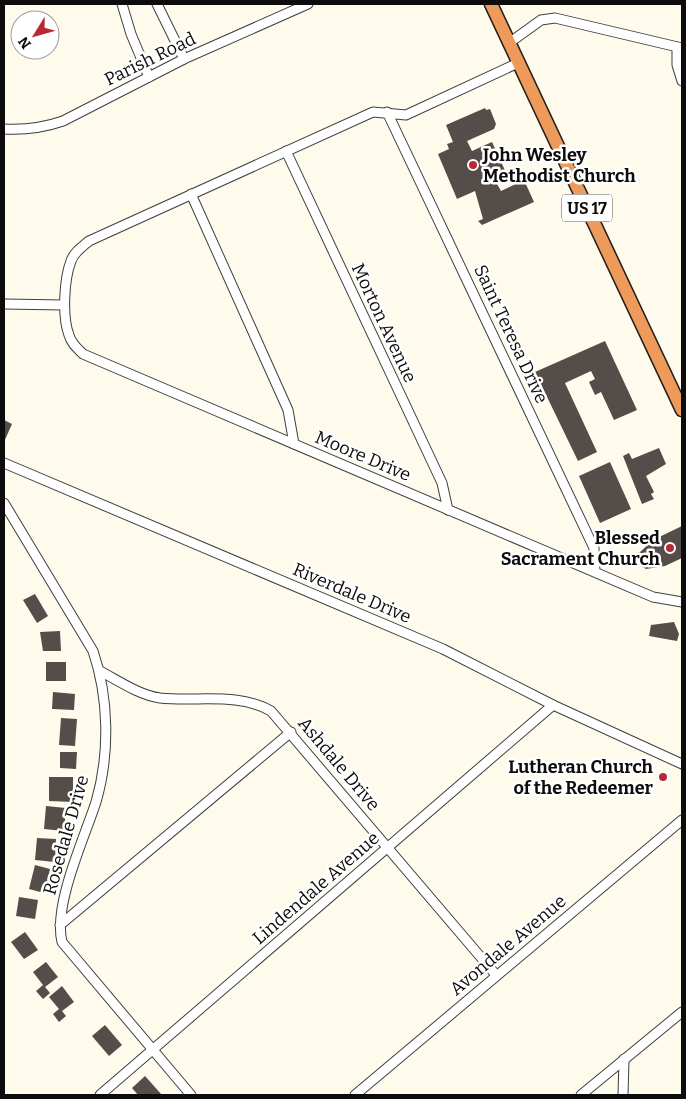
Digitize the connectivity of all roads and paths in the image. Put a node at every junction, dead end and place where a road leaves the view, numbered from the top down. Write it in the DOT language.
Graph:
graph roads {
  1 [pos="122,4"];
  2 [pos="157,4"];
  3 [pos="308,4"];
  4 [pos="491,4"];
  5 [pos="509,43"];
  6 [pos="679,48"];
  7 [pos="184,59"];
  8 [pos="518,63"];
  9 [pos="149,77"];
  10 [pos="682,81"];
  11 [pos="387,112"];
  12 [pos="4,129"];
  13 [pos="286,151"];
  14 [pos="191,194"];
  15 [pos="4,304"];
  16 [pos="64,305"];
  17 [pos="682,410"];
  18 [pos="294,444"];
  19 [pos="4,464"];
  20 [pos="4,503"];
  21 [pos="448,510"];
  22 [pos="595,572"];
  23 [pos="682,602"];
  24 [pos="100,671"];
  25 [pos="553,704"];
  26 [pos="290,732"];
  27 [pos="682,764"];
  28 [pos="682,820"];
  29 [pos="388,847"];
  30 [pos="60,925"];
  31 [pos="496,975"];
  32 [pos="682,1012"];
  33 [pos="152,1050"];
  34 [pos="624,1059"];
  35 [pos="100,1095"];
  36 [pos="191,1095"];
  37 [pos="355,1095"];
  38 [pos="581,1095"];
  39 [pos="623,1095"];
  1 -- 9 [label="street"];
  2 -- 7 [label="street"];
  3 -- 7 [label="street, Parish Road"];
  4 -- 5 [label="highway, US 17"];
  5 -- 6 [label="street"];
  5 -- 8 [label="highway, US 17"];
  6 -- 10 [label="street"];
  7 -- 9 [label="street, Parish Road"];
  8 -- 11 [label="street, Moore Drive"];
  8 -- 17 [label="highway, US 17"];
  9 -- 12 [label="street, Parish Road"];
  11 -- 13 [label="street, Moore Drive"];
  11 -- 22 [label="street, Saint Teresa Drive"];
  13 -- 14 [label="street, Moore Drive"];
  13 -- 21 [label="street, Morton Avenue"];
  14 -- 16 [label="street, Moore Drive"];
  14 -- 18 [label="street"];
  15 -- 16 [label="street"];
  16 -- 18 [label="street, Moore Drive"];
  18 -- 21 [label="street, Moore Drive"];
  19 -- 25 [label="street, Riverdale Drive"];
  20 -- 24 [label="street, Rosedale Drive"];
  21 -- 22 [label="street, Moore Drive"];
  22 -- 23 [label="street, Moore Drive"];
  24 -- 26 [label="street, Ashdale Drive"];
  24 -- 30 [label="street, Rosedale Drive"];
  25 -- 27 [label="street, Riverdale Drive"];
  25 -- 29 [label="street, Lindendale Avenue"];
  26 -- 29 [label="street, Ashdale Drive"];
  26 -- 30 [label="street"];
  28 -- 31 [label="street, Avondale Avenue"];
  29 -- 31 [label="street, Ashdale Drive"];
  29 -- 33 [label="street, Lindendale Avenue"];
  30 -- 33 [label="street, Rosedale Drive"];
  31 -- 37 [label="street, Avondale Avenue"];
  32 -- 34 [label="street"];
  33 -- 35 [label="street, Lindendale Avenue"];
  33 -- 36 [label="street, Rosedale Drive"];
  34 -- 38 [label="street"];
  34 -- 39 [label="street"];
}
